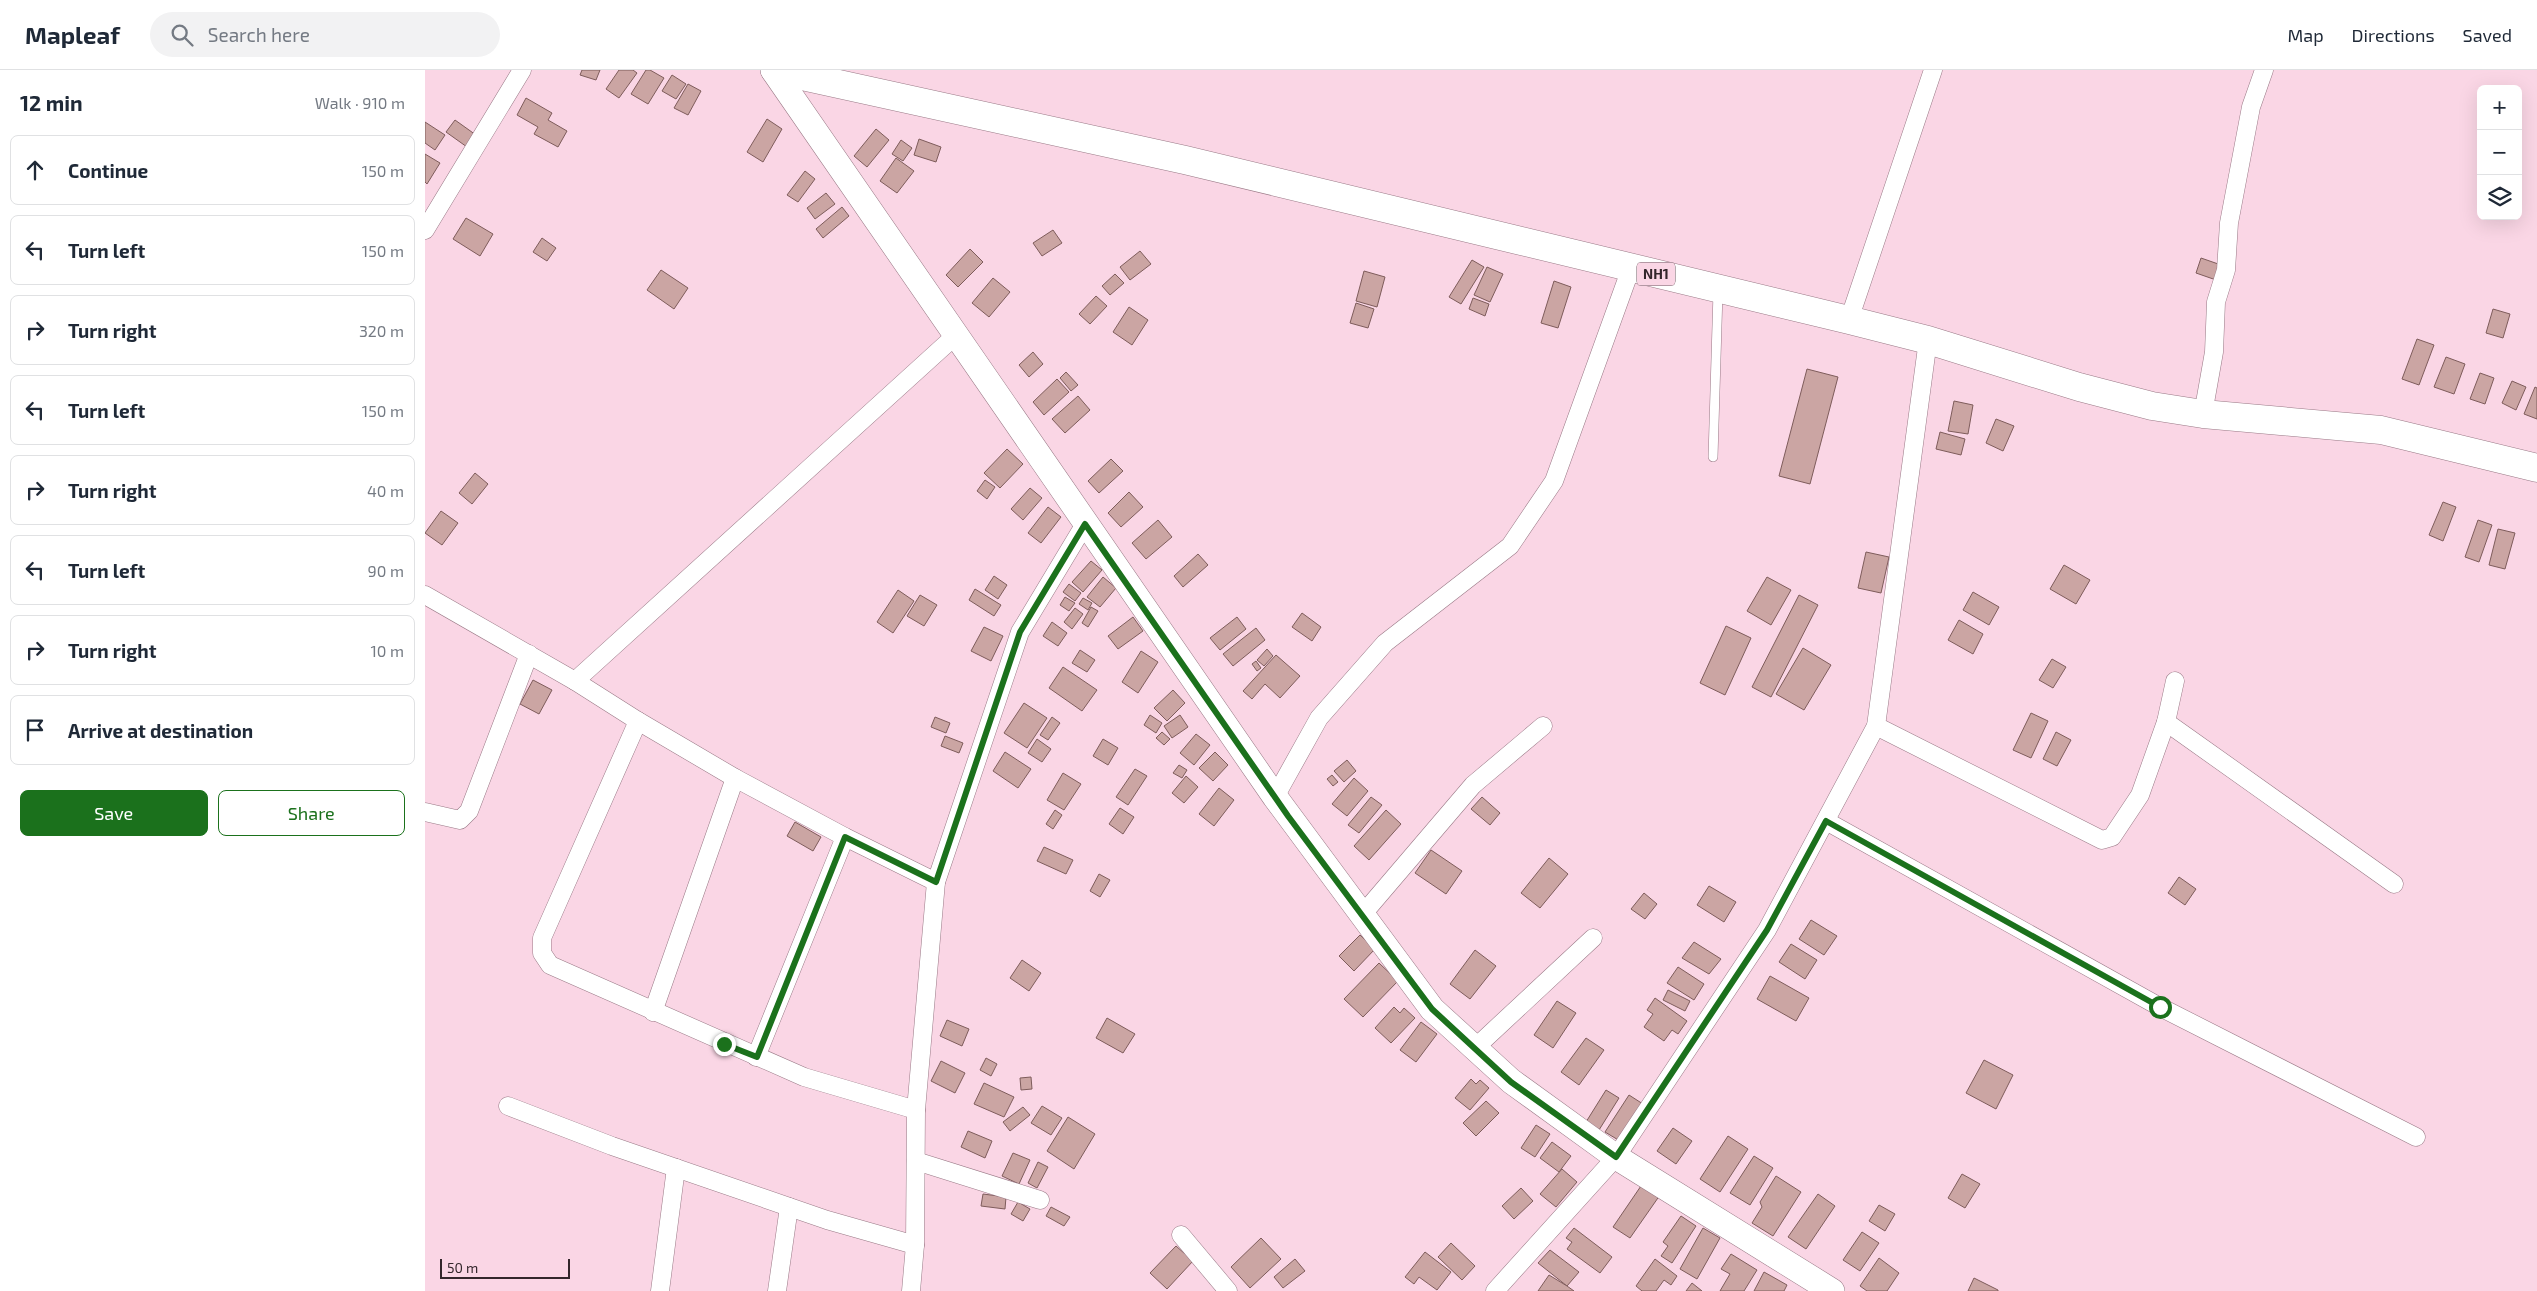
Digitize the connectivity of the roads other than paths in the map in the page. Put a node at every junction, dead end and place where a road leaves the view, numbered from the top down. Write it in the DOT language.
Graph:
graph roads {
  1 [pos="523,70"];
  2 [pos="774,70"];
  3 [pos="1933,70"];
  4 [pos="2263,70"];
  5 [pos="425,230"];
  6 [pos="1631,268"];
  7 [pos="1718,288"];
  8 [pos="1849,320"];
  9 [pos="955,336"];
  10 [pos="1928,340"];
  11 [pos="2203,414"];
  12 [pos="1713,457"];
  13 [pos="2537,468"];
  14 [pos="1085,524"];
  15 [pos="425,595"];
  16 [pos="529,654"];
  17 [pos="575,681"];
  18 [pos="2175,681"];
  19 [pos="638,721"];
  20 [pos="2166,722"];
  21 [pos="1543,726"];
  22 [pos="1876,726"];
  23 [pos="735,778"];
  24 [pos="1275,797"];
  25 [pos="425,812"];
  26 [pos="1826,821"];
  27 [pos="845,837"];
  28 [pos="936,882"];
  29 [pos="2394,884"];
  30 [pos="1362,915"];
  31 [pos="1593,938"];
  32 [pos="653,1012"];
  33 [pos="1475,1048"];
  34 [pos="757,1057"];
  35 [pos="508,1106"];
  36 [pos="916,1110"];
  37 [pos="2416,1137"];
  38 [pos="1616,1157"];
  39 [pos="916,1162"];
  40 [pos="676,1168"];
  41 [pos="1039,1200"];
  42 [pos="789,1207"];
  43 [pos="1181,1235"];
  44 [pos="915,1245"];
  45 [pos="660,1291"];
  46 [pos="777,1291"];
  47 [pos="911,1291"];
  48 [pos="1228,1291"];
  49 [pos="1495,1291"];
  50 [pos="1832,1291"];
  1 -- 5 [label="street"];
  2 -- 6 [label="highway, NH1"];
  2 -- 9 [label="street"];
  3 -- 8 [label="street"];
  4 -- 11 [label="street"];
  6 -- 7 [label="highway, NH1"];
  6 -- 24 [label="street"];
  7 -- 8 [label="highway, NH1"];
  7 -- 12 [label="lane"];
  8 -- 10 [label="highway, NH1"];
  9 -- 14 [label="street"];
  9 -- 17 [label="street"];
  10 -- 11 [label="highway, NH1"];
  10 -- 22 [label="street"];
  11 -- 13 [label="highway, NH1"];
  14 -- 24 [label="street"];
  14 -- 28 [label="street"];
  15 -- 16 [label="street"];
  16 -- 17 [label="street"];
  16 -- 25 [label="street"];
  17 -- 19 [label="street"];
  18 -- 20 [label="street"];
  19 -- 23 [label="street"];
  19 -- 32 [label="street"];
  20 -- 22 [label="street"];
  20 -- 29 [label="street"];
  21 -- 30 [label="street"];
  22 -- 26 [label="street"];
  23 -- 27 [label="street"];
  23 -- 32 [label="street"];
  24 -- 30 [label="street"];
  26 -- 37 [label="street"];
  26 -- 38 [label="street"];
  27 -- 28 [label="street"];
  27 -- 34 [label="street"];
  28 -- 36 [label="street"];
  30 -- 33 [label="street"];
  31 -- 33 [label="street"];
  32 -- 34 [label="street"];
  33 -- 38 [label="street"];
  34 -- 36 [label="street"];
  35 -- 40 [label="street"];
  36 -- 39 [label="street"];
  38 -- 49 [label="street"];
  38 -- 50 [label="street"];
  39 -- 41 [label="street"];
  39 -- 44 [label="street"];
  40 -- 42 [label="street"];
  40 -- 45 [label="street"];
  42 -- 44 [label="street"];
  42 -- 46 [label="street"];
  43 -- 48 [label="street"];
  44 -- 47 [label="street"];
}
